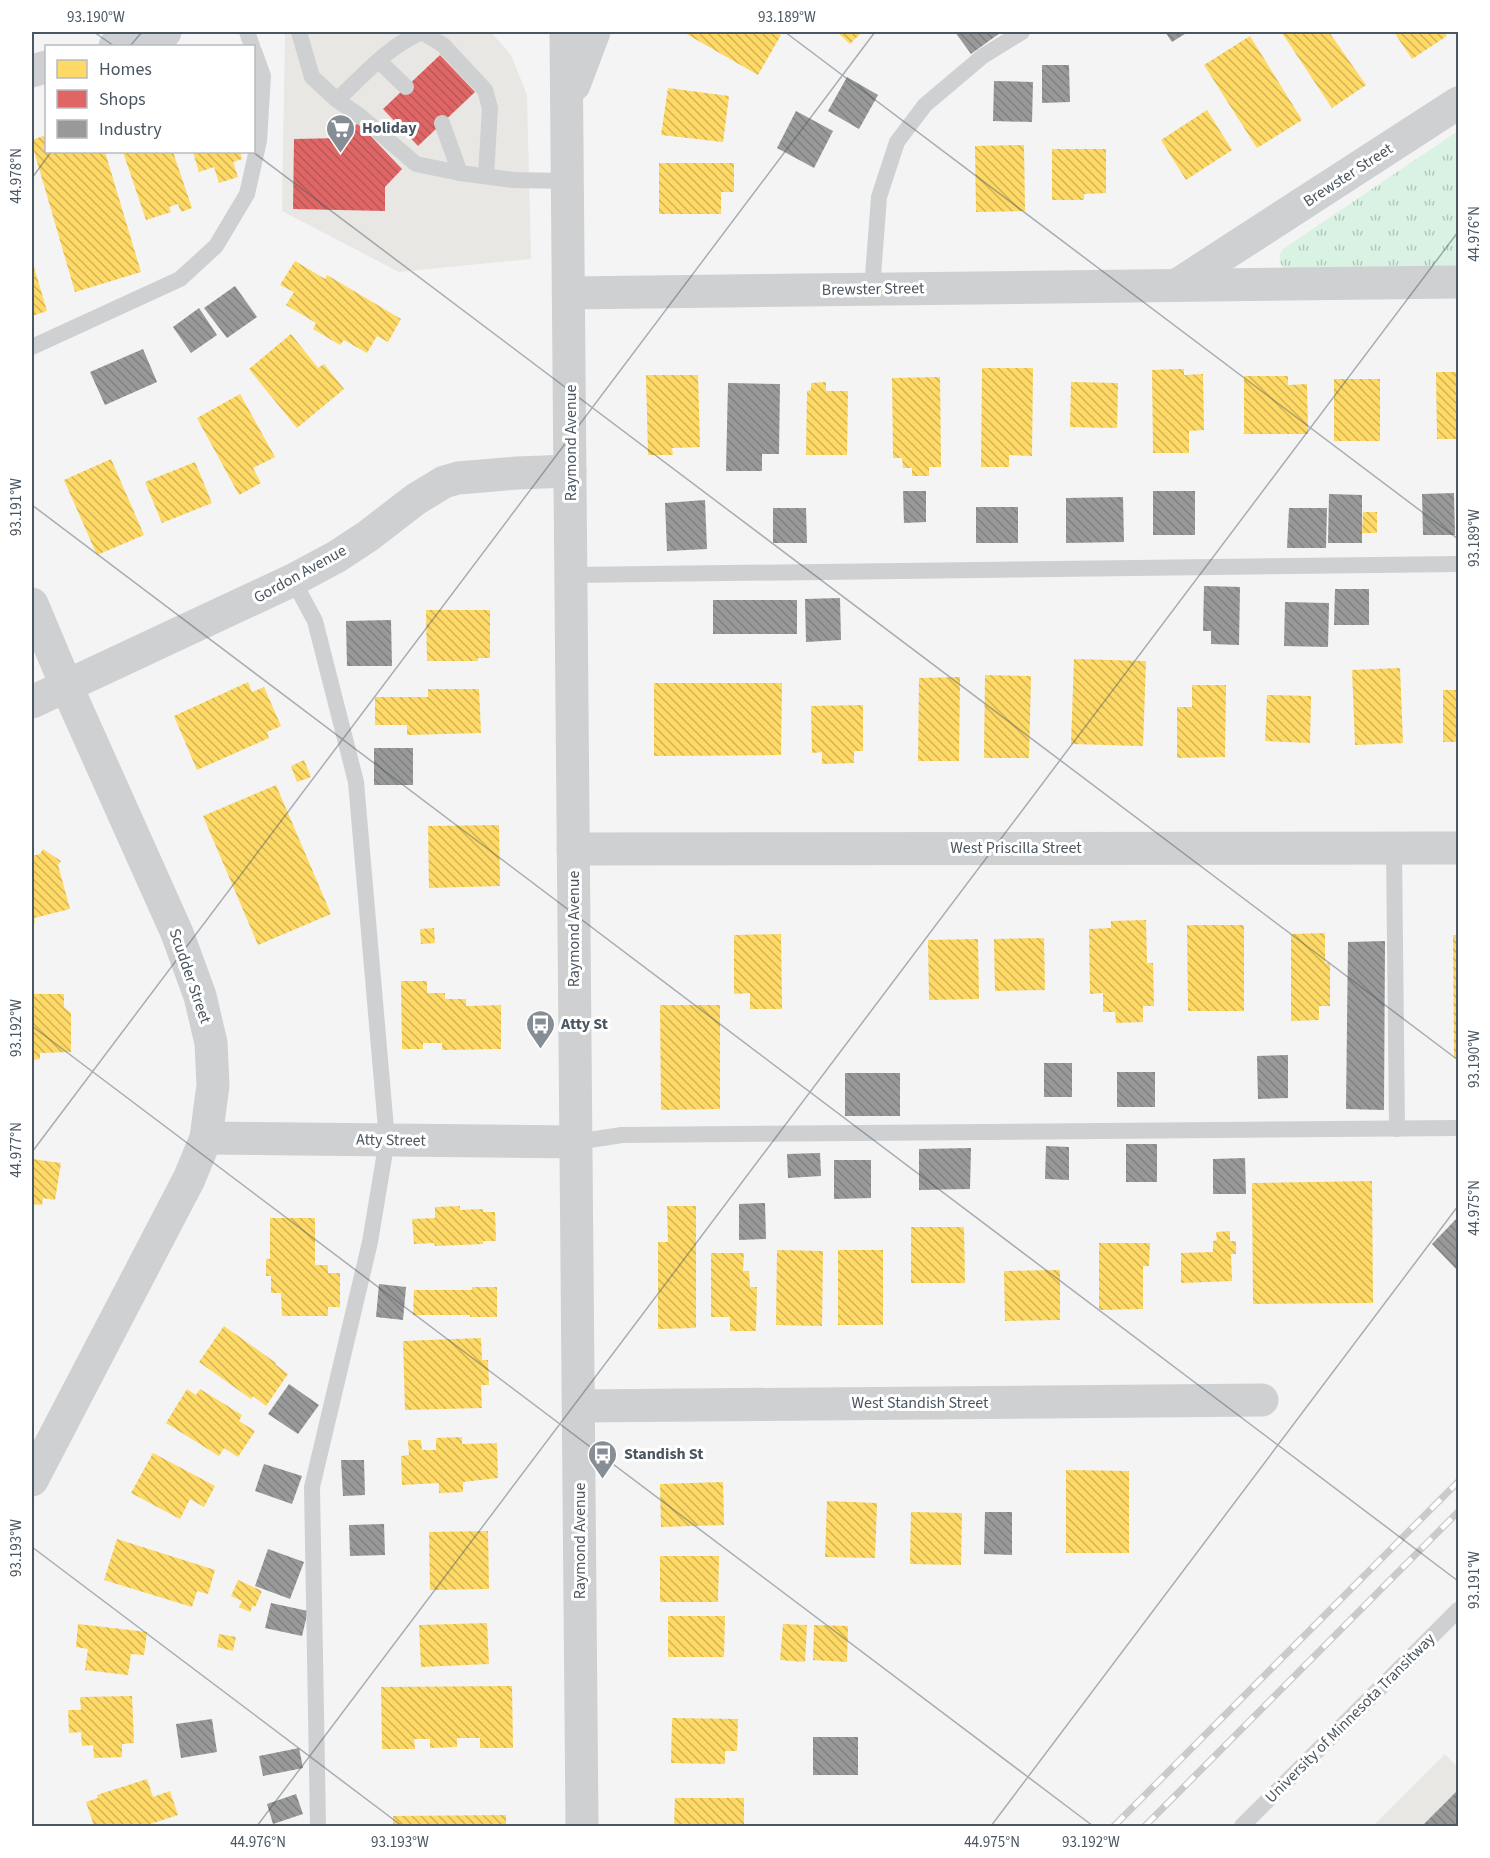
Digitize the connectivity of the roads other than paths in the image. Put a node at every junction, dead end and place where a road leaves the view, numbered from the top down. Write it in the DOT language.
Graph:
graph roads {
  1 [pos="165,32"];
  2 [pos="299,32"];
  3 [pos="566,32"];
  4 [pos="594,32"];
  5 [pos="1022,32"];
  6 [pos="119,45"];
  7 [pos="255,54"];
  8 [pos="379,61"];
  9 [pos="406,87"];
  10 [pos="337,100"];
  11 [pos="1458,103"];
  12 [pos="567,107"];
  13 [pos="442,123"];
  14 [pos="460,173"];
  15 [pos="486,176"];
  16 [pos="568,181"];
  17 [pos="1458,282"];
  18 [pos="1177,285"];
  19 [pos="872,289"];
  20 [pos="569,292"];
  21 [pos="32,347"];
  22 [pos="570,471"];
  23 [pos="1458,564"];
  24 [pos="572,575"];
  25 [pos="293,580"];
  26 [pos="32,604"];
  27 [pos="66,686"];
  28 [pos="32,702"];
  29 [pos="1394,848"];
  30 [pos="1458,848"];
  31 [pos="573,849"];
  32 [pos="1458,1128"];
  33 [pos="1397,1129"];
  34 [pos="206,1138"];
  35 [pos="387,1140"];
  36 [pos="576,1142"];
  37 [pos="1262,1400"];
  38 [pos="579,1406"];
  39 [pos="32,1480"];
  40 [pos="1458,1610"];
  41 [pos="318,1827"];
  42 [pos="582,1827"];
  43 [pos="1242,1827"];
  1 -- 6 [label="main road"];
  2 -- 10 [label="lane"];
  3 -- 12 [label="street, Raymond Avenue"];
  4 -- 12 [label="street"];
  5 -- 19 [label="lane"];
  7 -- 21 [label="lane"];
  8 -- 9 [label="lane"];
  8 -- 10 [label="lane"];
  8 -- 15 [label="lane"];
  10 -- 14 [label="lane"];
  11 -- 18 [label="street, Brewster Street"];
  12 -- 16 [label="street, Raymond Avenue"];
  13 -- 14 [label="lane"];
  14 -- 15 [label="lane"];
  15 -- 16 [label="lane"];
  16 -- 20 [label="street, Raymond Avenue"];
  17 -- 18 [label="street, Brewster Street"];
  18 -- 19 [label="street, Brewster Street"];
  19 -- 20 [label="street, Brewster Street"];
  20 -- 22 [label="street, Raymond Avenue"];
  22 -- 24 [label="street, Raymond Avenue"];
  22 -- 25 [label="street, Gordon Avenue"];
  23 -- 24 [label="lane"];
  24 -- 31 [label="street, Raymond Avenue"];
  25 -- 27 [label="street, Gordon Avenue"];
  25 -- 35 [label="lane"];
  26 -- 27 [label="street, Scudder Street"];
  27 -- 28 [label="street, Gordon Avenue"];
  27 -- 34 [label="street, Scudder Street"];
  29 -- 30 [label="street, West Priscilla Street"];
  29 -- 31 [label="street, West Priscilla Street"];
  29 -- 33 [label="lane"];
  31 -- 36 [label="street, Raymond Avenue"];
  32 -- 33 [label="lane"];
  33 -- 36 [label="lane"];
  34 -- 35 [label="street, Atty Street"];
  34 -- 39 [label="street, Scudder Street"];
  35 -- 36 [label="street, Atty Street"];
  35 -- 41 [label="lane"];
  36 -- 38 [label="street, Raymond Avenue"];
  37 -- 38 [label="street, West Standish Street"];
  38 -- 42 [label="street, Raymond Avenue"];
  40 -- 43 [label="lane, University of Minnesota Transitway"];
}
